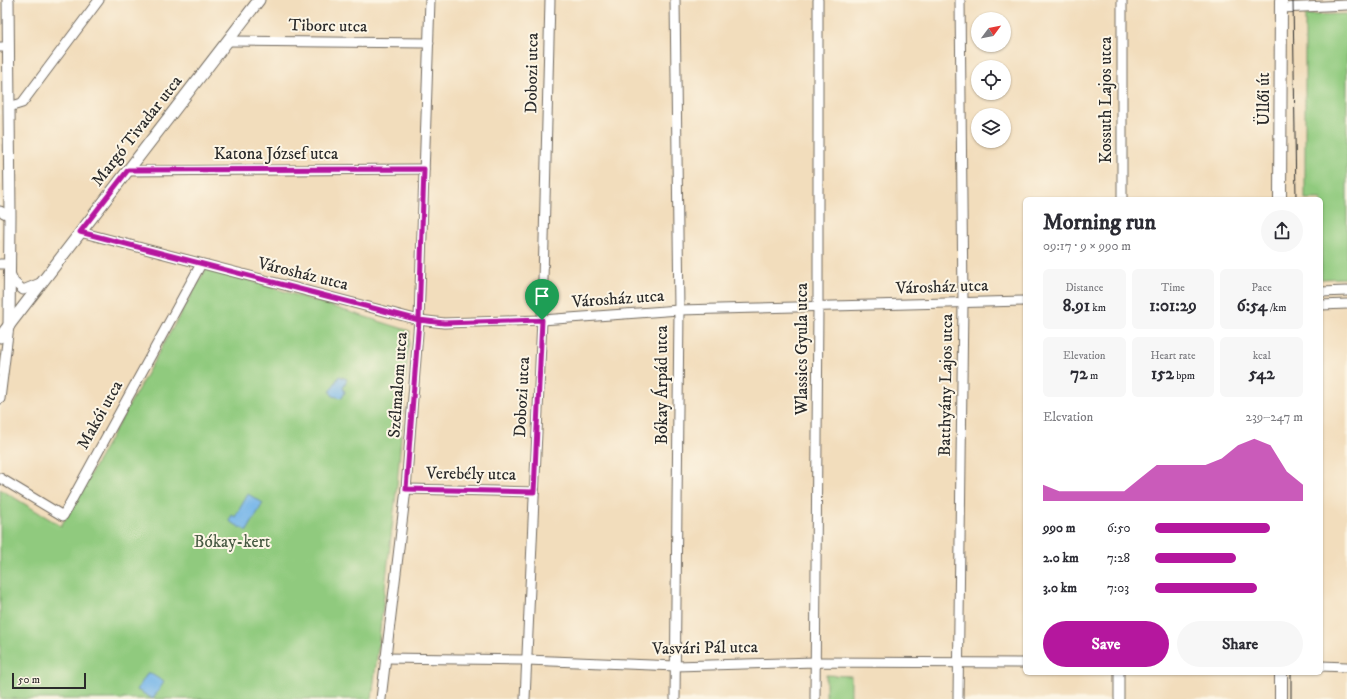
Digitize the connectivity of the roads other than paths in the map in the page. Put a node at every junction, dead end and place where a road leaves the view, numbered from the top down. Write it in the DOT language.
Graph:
graph roads {
  1 [pos="8,0"];
  2 [pos="99,0"];
  3 [pos="259,0"];
  4 [pos="430,0"];
  5 [pos="550,0"];
  6 [pos="676,0"];
  7 [pos="818,0"];
  8 [pos="960,0"];
  9 [pos="1122,0"];
  10 [pos="1281,4"];
  11 [pos="1347,5"];
  12 [pos="228,41"];
  13 [pos="429,43"];
  14 [pos="4,47"];
  15 [pos="9,107"];
  16 [pos="424,169"];
  17 [pos="128,170"];
  18 [pos="1122,197"];
  19 [pos="1280,197"];
  20 [pos="0,211"];
  21 [pos="10,216"];
  22 [pos="80,232"];
  23 [pos="201,264"];
  24 [pos="6,267"];
  25 [pos="41,282"];
  26 [pos="1347,291"];
  27 [pos="1323,292"];
  28 [pos="1023,301"];
  29 [pos="963,303"];
  30 [pos="1323,304"];
  31 [pos="1347,304"];
  32 [pos="818,306"];
  33 [pos="678,310"];
  34 [pos="419,320"];
  35 [pos="542,320"];
  36 [pos="9,326"];
  37 [pos="0,337"];
  38 [pos="0,398"];
  39 [pos="0,478"];
  40 [pos="406,489"];
  41 [pos="534,492"];
  42 [pos="385,658"];
  43 [pos="527,660"];
  44 [pos="958,661"];
  45 [pos="815,662"];
  46 [pos="1023,663"];
  47 [pos="676,666"];
  48 [pos="1323,666"];
  49 [pos="1347,666"];
  50 [pos="1119,675"];
  51 [pos="1281,675"];
  52 [pos="381,699"];
  53 [pos="525,699"];
  54 [pos="675,699"];
  55 [pos="815,699"];
  56 [pos="958,699"];
  57 [pos="1119,699"];
  58 [pos="1281,699"];
  1 -- 14 [label="street"];
  2 -- 15 [label="street"];
  3 -- 12 [label="street, Margó Tivadar utca"];
  4 -- 13 [label="street, Szélmalom utca"];
  5 -- 35 [label="street, Dobozi utca"];
  6 -- 33 [label="street, Bókay Árpád utca"];
  7 -- 32 [label="street, Wlassics Gyula utca"];
  8 -- 29 [label="street, Batthyány Lajos utca"];
  9 -- 18 [label="street, Kossuth Lajos utca"];
  10 -- 11 [label="street"];
  10 -- 19 [label="main road, Üllői út"];
  12 -- 13 [label="street, Tiborc utca"];
  12 -- 17 [label="street, Margó Tivadar utca"];
  13 -- 16 [label="street, Szélmalom utca"];
  14 -- 15 [label="street"];
  15 -- 21 [label="street"];
  16 -- 17 [label="street, Katona József utca"];
  16 -- 34 [label="street, Szélmalom utca"];
  17 -- 22 [label="street, Margó Tivadar utca"];
  20 -- 21 [label="street"];
  21 -- 24 [label="street"];
  22 -- 23 [label="street, Városház utca"];
  22 -- 25 [label="street, Margó Tivadar utca"];
  23 -- 34 [label="street, Városház utca"];
  23 -- 39 [label="street, Makói utca"];
  24 -- 25 [label="street, Margó Tivadar utca"];
  24 -- 36 [label="street"];
  25 -- 36 [label="street, Margó Tivadar utca"];
  26 -- 27 [label="street"];
  28 -- 29 [label="street, Városház utca"];
  29 -- 32 [label="street, Városház utca"];
  29 -- 44 [label="street, Batthyány Lajos utca"];
  30 -- 31 [label="street"];
  32 -- 33 [label="street, Városház utca"];
  32 -- 45 [label="street, Wlassics Gyula utca"];
  33 -- 35 [label="street, Városház utca"];
  33 -- 47 [label="street, Bókay Árpád utca"];
  34 -- 35 [label="street, Városház utca"];
  34 -- 40 [label="street, Szélmalom utca"];
  35 -- 41 [label="street, Dobozi utca"];
  36 -- 37 [label="street"];
  36 -- 38 [label="street, Margó Tivadar utca"];
  40 -- 41 [label="street, Verebély utca"];
  40 -- 42 [label="street, Szélmalom utca"];
  41 -- 43 [label="street, Dobozi utca"];
  42 -- 43 [label="street, Vasvári Pál utca"];
  42 -- 52 [label="street, Szélmalom utca"];
  43 -- 47 [label="street, Vasvári Pál utca"];
  43 -- 53 [label="street, Dobozi utca"];
  44 -- 45 [label="street, Vasvári Pál utca"];
  44 -- 46 [label="street, Vasvári Pál utca"];
  44 -- 56 [label="street, Batthyány Lajos utca"];
  45 -- 47 [label="street, Vasvári Pál utca"];
  45 -- 55 [label="street, Wlassics Gyula utca"];
  47 -- 54 [label="street, Bókay Árpád utca"];
  48 -- 49 [label="street"];
  50 -- 57 [label="street"];
  51 -- 58 [label="main road"];
}
